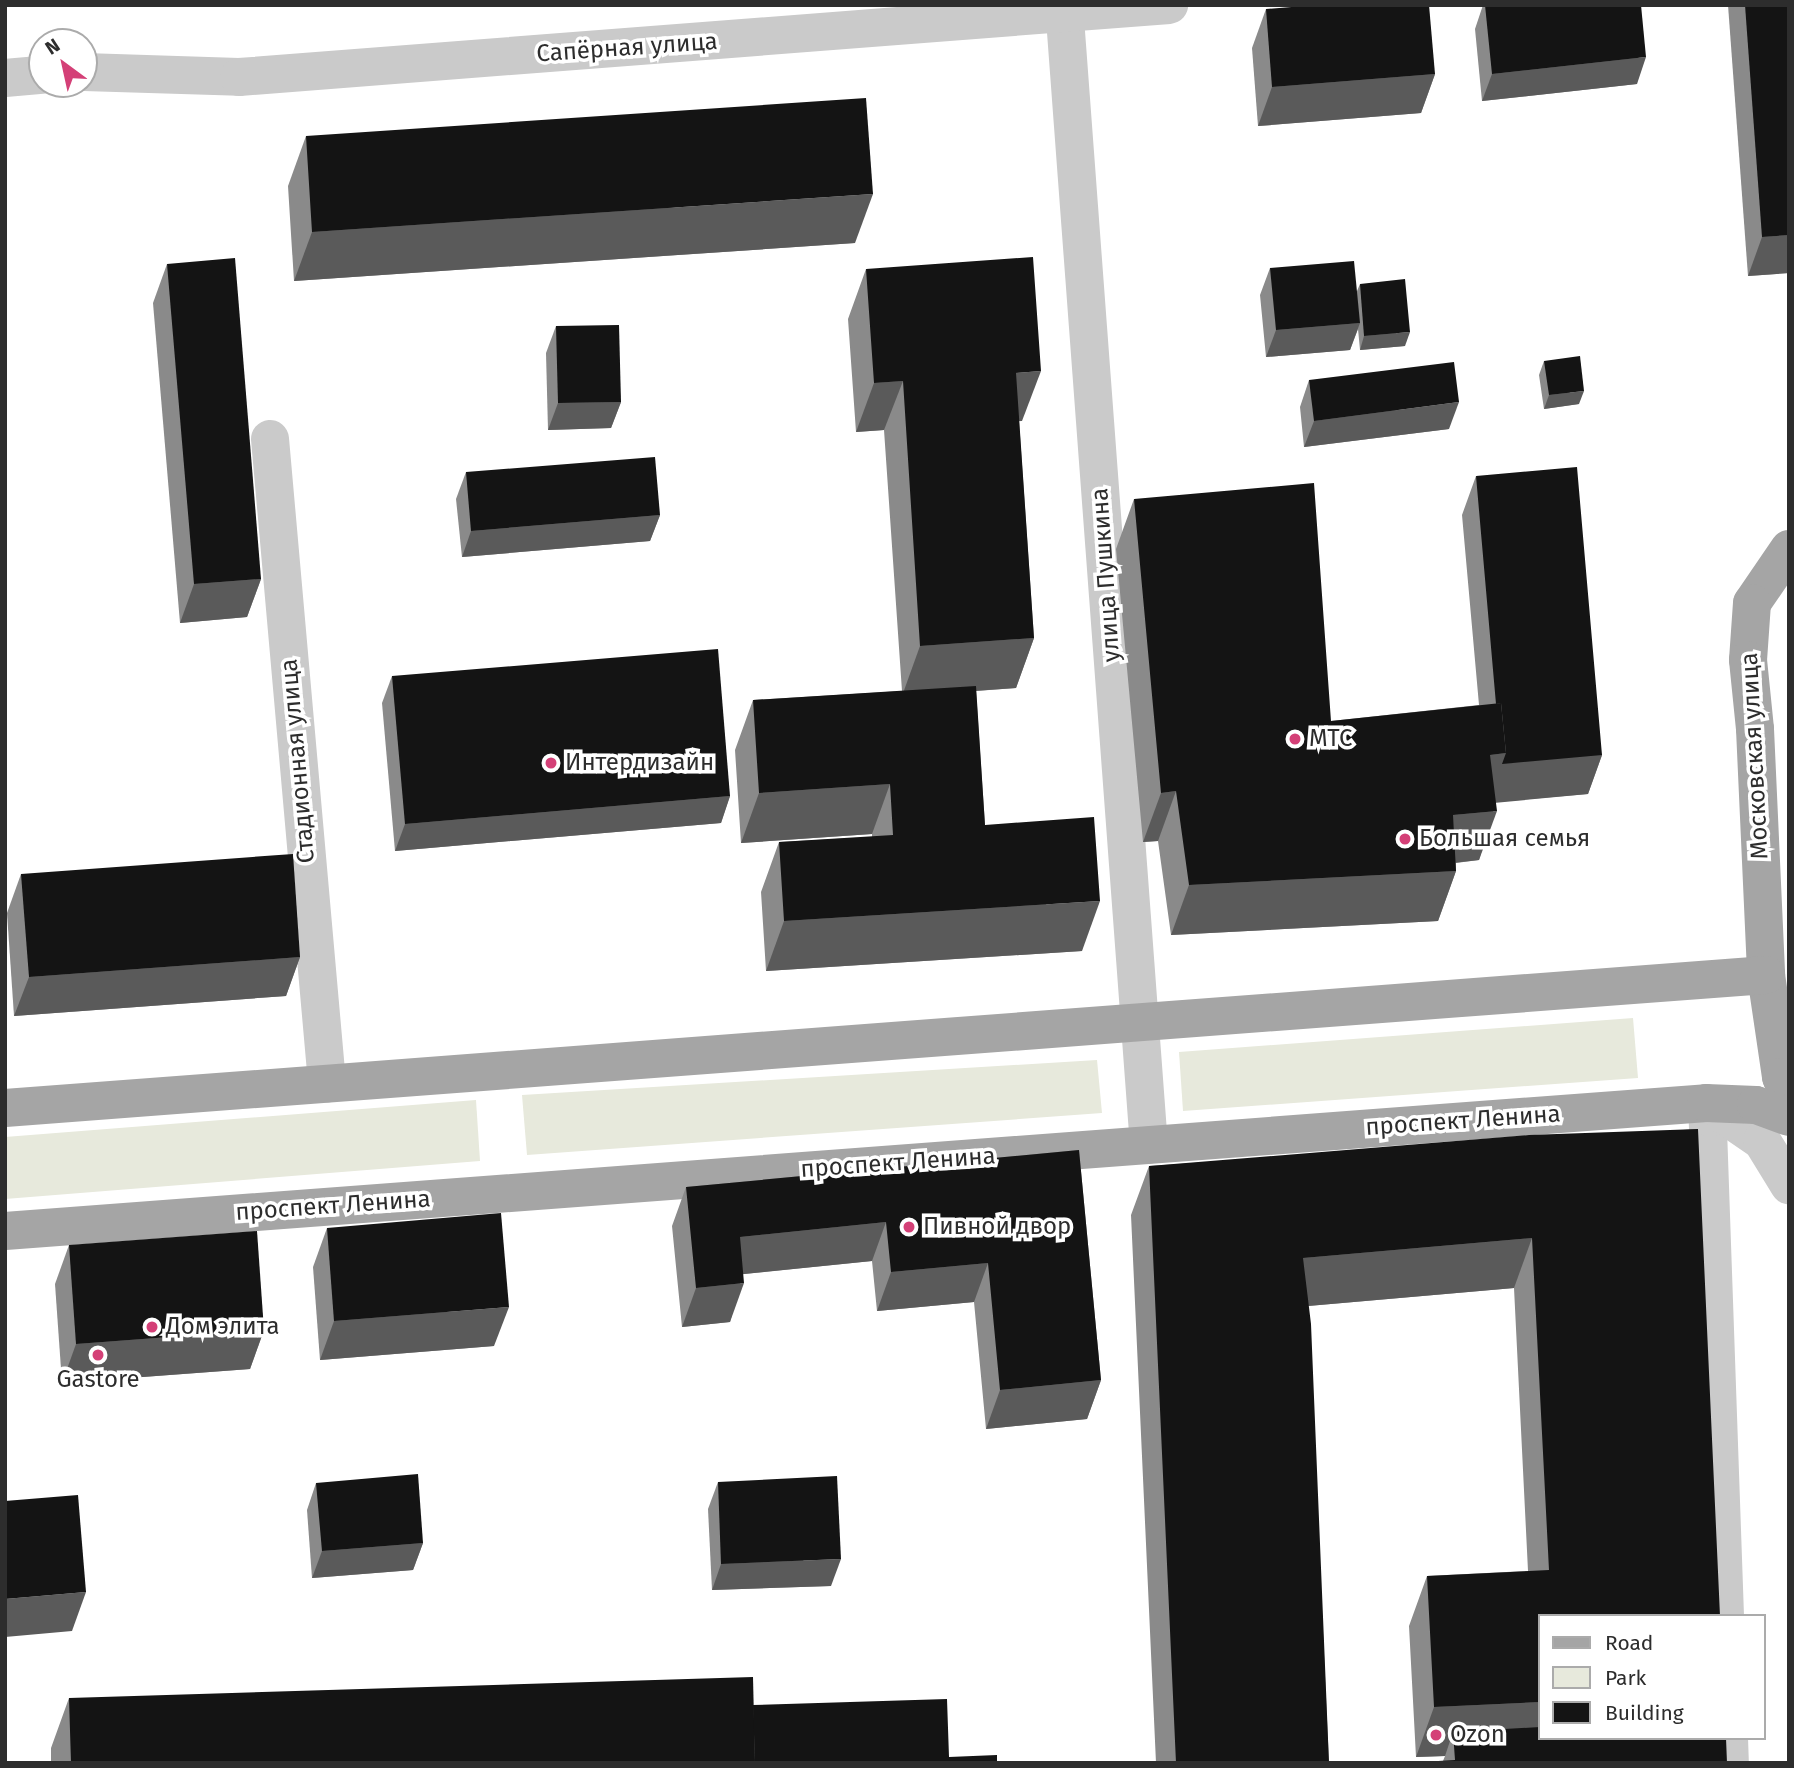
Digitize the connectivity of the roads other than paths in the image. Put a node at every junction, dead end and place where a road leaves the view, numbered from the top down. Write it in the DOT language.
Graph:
graph roads {
  1 [pos="1168,5"];
  2 [pos="1065,10"];
  3 [pos="98,72"];
  4 [pos="28,76"];
  5 [pos="5,78"];
  6 [pos="270,439"];
  7 [pos="1789,549"];
  8 [pos="1766,975"];
  9 [pos="1138,1022"];
  10 [pos="327,1083"];
  11 [pos="1789,1098"];
  12 [pos="5,1108"];
  13 [pos="1789,1117"];
  14 [pos="1149,1144"];
  15 [pos="1789,1185"];
  16 [pos="5,1231"];
  17 [pos="1725,1614"];
  18 [pos="1729,1740"];
  19 [pos="1730,1763"];
  1 -- 2 [label="street, Сапёрная улица"];
  2 -- 3 [label="street, Сапёрная улица"];
  2 -- 9 [label="street, улица Пушкина"];
  4 -- 5 [label="street"];
  6 -- 10 [label="street, Стадионная улица"];
  7 -- 8 [label="main road, Московская улица"];
  8 -- 9 [label="main road"];
  8 -- 11 [label="main road, Московская улица"];
  9 -- 10 [label="main road"];
  9 -- 14 [label="street, улица Пушкина"];
  10 -- 12 [label="main road"];
  13 -- 14 [label="main road, проспект Ленина"];
  14 -- 16 [label="main road, проспект Ленина"];
  15 -- 17 [label="street"];
  18 -- 19 [label="street"];
}
